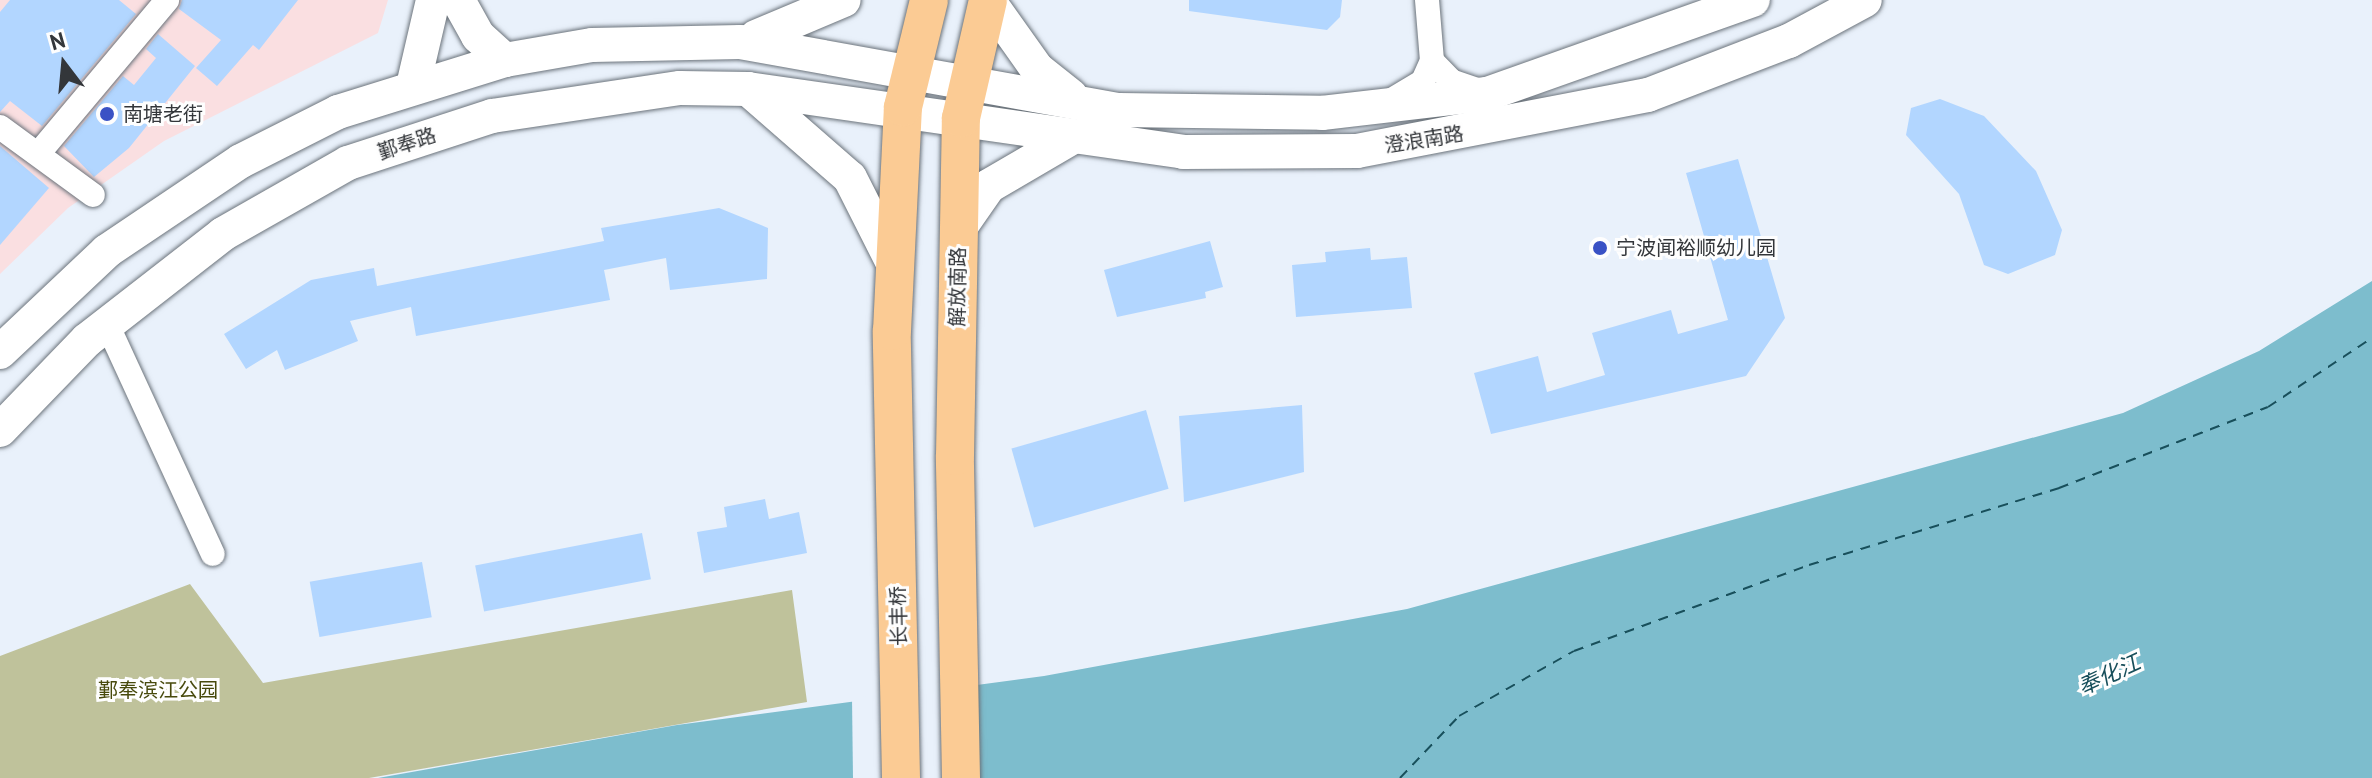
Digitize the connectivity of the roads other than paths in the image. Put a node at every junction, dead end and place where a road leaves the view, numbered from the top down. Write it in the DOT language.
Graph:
graph roads {
  1 [pos="167,0"];
  2 [pos="433,0"];
  3 [pos="458,0"];
  4 [pos="844,0"];
  5 [pos="929,0"];
  6 [pos="988,0"];
  7 [pos="1427,0"];
  8 [pos="1753,0"];
  9 [pos="1865,0"];
  10 [pos="740,42"];
  11 [pos="505,60"];
  12 [pos="1432,61"];
  13 [pos="912,69"];
  14 [pos="970,79"];
  15 [pos="413,86"];
  16 [pos="748,89"];
  17 [pos="1487,94"];
  18 [pos="1077,102"];
  19 [pos="1382,106"];
  20 [pos="903,107"];
  21 [pos="961,118"];
  22 [pos="0,127"];
  23 [pos="1071,138"];
  24 [pos="38,154"];
  25 [pos="93,195"];
  26 [pos="959,229"];
  27 [pos="895,267"];
  28 [pos="107,324"];
  29 [pos="0,352"];
  30 [pos="0,430"];
  31 [pos="213,554"];
  32 [pos="901,778"];
  33 [pos="961,778"];
  1 -- 24 [label="street"];
  2 -- 15 [label="main road"];
  3 -- 11 [label="main road"];
  4 -- 10 [label="main road"];
  5 -- 13 [label="main road"];
  6 -- 14 [label="main road"];
  6 -- 18 [label="main road"];
  7 -- 12 [label="street"];
  8 -- 17 [label="main road, 澄浪南路"];
  9 -- 23 [label="main road, 澄浪南路"];
  10 -- 11 [label="main road"];
  10 -- 13 [label="main road"];
  11 -- 15 [label="main road"];
  12 -- 17 [label="street"];
  12 -- 19 [label="street"];
  13 -- 14 [label="main road"];
  13 -- 20 [label="main road"];
  14 -- 18 [label="main road, 澄浪南路"];
  14 -- 21 [label="main road"];
  15 -- 29 [label="main road"];
  16 -- 20 [label="main road, 鄞奉路"];
  16 -- 27 [label="main road"];
  16 -- 28 [label="main road, 鄞奉路"];
  17 -- 19 [label="main road, 澄浪南路"];
  18 -- 19 [label="main road, 澄浪南路"];
  20 -- 21 [label="main road, 鄞奉路"];
  20 -- 27 [label="main road, 长丰桥"];
  21 -- 23 [label="main road, 澄浪南路"];
  21 -- 26 [label="main road, 解放南路"];
  22 -- 24 [label="street"];
  23 -- 26 [label="main road"];
  24 -- 25 [label="street"];
  26 -- 33 [label="main road, 解放南路"];
  27 -- 32 [label="main road, 长丰桥"];
  28 -- 30 [label="main road, 鄞奉路"];
  28 -- 31 [label="street"];
}
